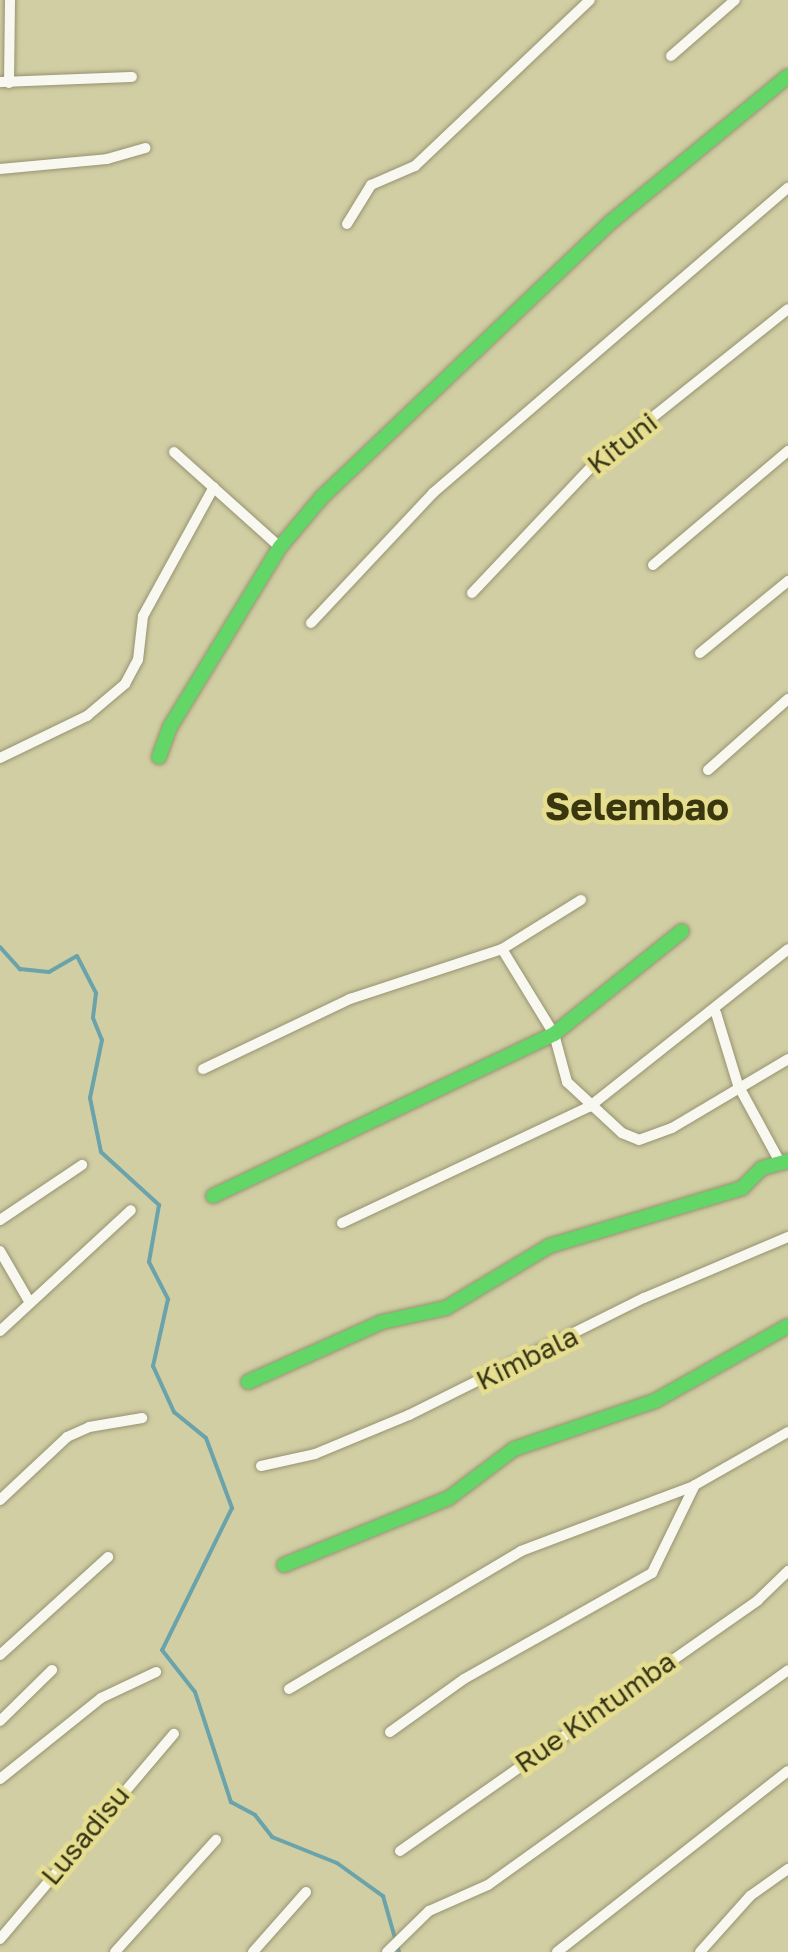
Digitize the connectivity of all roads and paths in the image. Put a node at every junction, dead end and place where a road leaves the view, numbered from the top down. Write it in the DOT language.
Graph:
graph roads {
  1 [pos="10,0"];
  2 [pos="590,0"];
  3 [pos="735,0"];
  4 [pos="672,56"];
  5 [pos="132,76"];
  6 [pos="788,76"];
  7 [pos="4,82"];
  8 [pos="145,148"];
  9 [pos="0,168"];
  10 [pos="788,188"];
  11 [pos="347,224"];
  12 [pos="788,309"];
  13 [pos="174,452"];
  14 [pos="788,452"];
  15 [pos="214,487"];
  16 [pos="280,547"];
  17 [pos="653,565"];
  18 [pos="788,581"];
  19 [pos="472,593"];
  20 [pos="311,623"];
  21 [pos="700,653"];
  22 [pos="788,699"];
  23 [pos="159,757"];
  24 [pos="0,758"];
  25 [pos="708,770"];
  26 [pos="581,900"];
  27 [pos="682,930"];
  28 [pos="788,949"];
  29 [pos="502,950"];
  30 [pos="716,1013"];
  31 [pos="554,1034"];
  32 [pos="788,1059"];
  33 [pos="203,1070"];
  34 [pos="738,1085"];
  35 [pos="589,1106"];
  36 [pos="784,1162"];
  37 [pos="82,1166"];
  38 [pos="213,1196"];
  39 [pos="131,1210"];
  40 [pos="0,1220"];
  41 [pos="342,1223"];
  42 [pos="788,1237"];
  43 [pos="0,1251"];
  44 [pos="28,1302"];
  45 [pos="788,1326"];
  46 [pos="0,1331"];
  47 [pos="248,1382"];
  48 [pos="142,1418"];
  49 [pos="788,1432"];
  50 [pos="261,1466"];
  51 [pos="695,1485"];
  52 [pos="0,1500"];
  53 [pos="108,1557"];
  54 [pos="284,1565"];
  55 [pos="788,1572"];
  56 [pos="0,1655"];
  57 [pos="52,1670"];
  58 [pos="788,1670"];
  59 [pos="156,1672"];
  60 [pos="290,1688"];
  61 [pos="0,1721"];
  62 [pos="390,1732"];
  63 [pos="174,1734"];
  64 [pos="788,1771"];
  65 [pos="0,1779"];
  66 [pos="216,1840"];
  67 [pos="400,1851"];
  68 [pos="788,1868"];
  69 [pos="306,1892"];
  70 [pos="0,1939"];
  71 [pos="388,1948"];
  72 [pos="115,1952"];
  73 [pos="253,1952"];
  74 [pos="558,1952"];
  75 [pos="700,1952"];
  1 -- 7 [label="street"];
  2 -- 11 [label="street"];
  3 -- 4 [label="street"];
  5 -- 7 [label="street"];
  6 -- 16 [label="street"];
  8 -- 9 [label="street"];
  10 -- 20 [label="street"];
  12 -- 19 [label="street, Kituni"];
  13 -- 15 [label="street"];
  14 -- 17 [label="street"];
  15 -- 16 [label="street"];
  15 -- 24 [label="street"];
  16 -- 23 [label="street"];
  18 -- 21 [label="street"];
  22 -- 25 [label="street"];
  26 -- 29 [label="street"];
  27 -- 31 [label="street"];
  28 -- 30 [label="street"];
  29 -- 31 [label="street"];
  29 -- 33 [label="street"];
  30 -- 34 [label="street"];
  30 -- 35 [label="street"];
  31 -- 35 [label="street"];
  31 -- 38 [label="street"];
  32 -- 34 [label="street"];
  34 -- 35 [label="street"];
  34 -- 36 [label="street"];
  35 -- 41 [label="street"];
  36 -- 47 [label="street"];
  37 -- 40 [label="street"];
  39 -- 44 [label="street"];
  42 -- 50 [label="street, Kimbala"];
  43 -- 44 [label="street"];
  44 -- 46 [label="street"];
  45 -- 54 [label="street"];
  48 -- 52 [label="street"];
  49 -- 51 [label="street"];
  51 -- 60 [label="street"];
  51 -- 62 [label="street"];
  53 -- 56 [label="street"];
  55 -- 67 [label="street, Rue Kintumba"];
  57 -- 61 [label="street"];
  58 -- 71 [label="street"];
  59 -- 65 [label="street"];
  63 -- 70 [label="street, Lusadisu"];
  64 -- 74 [label="street"];
  66 -- 72 [label="street"];
  68 -- 75 [label="street"];
  69 -- 73 [label="street"];
}
